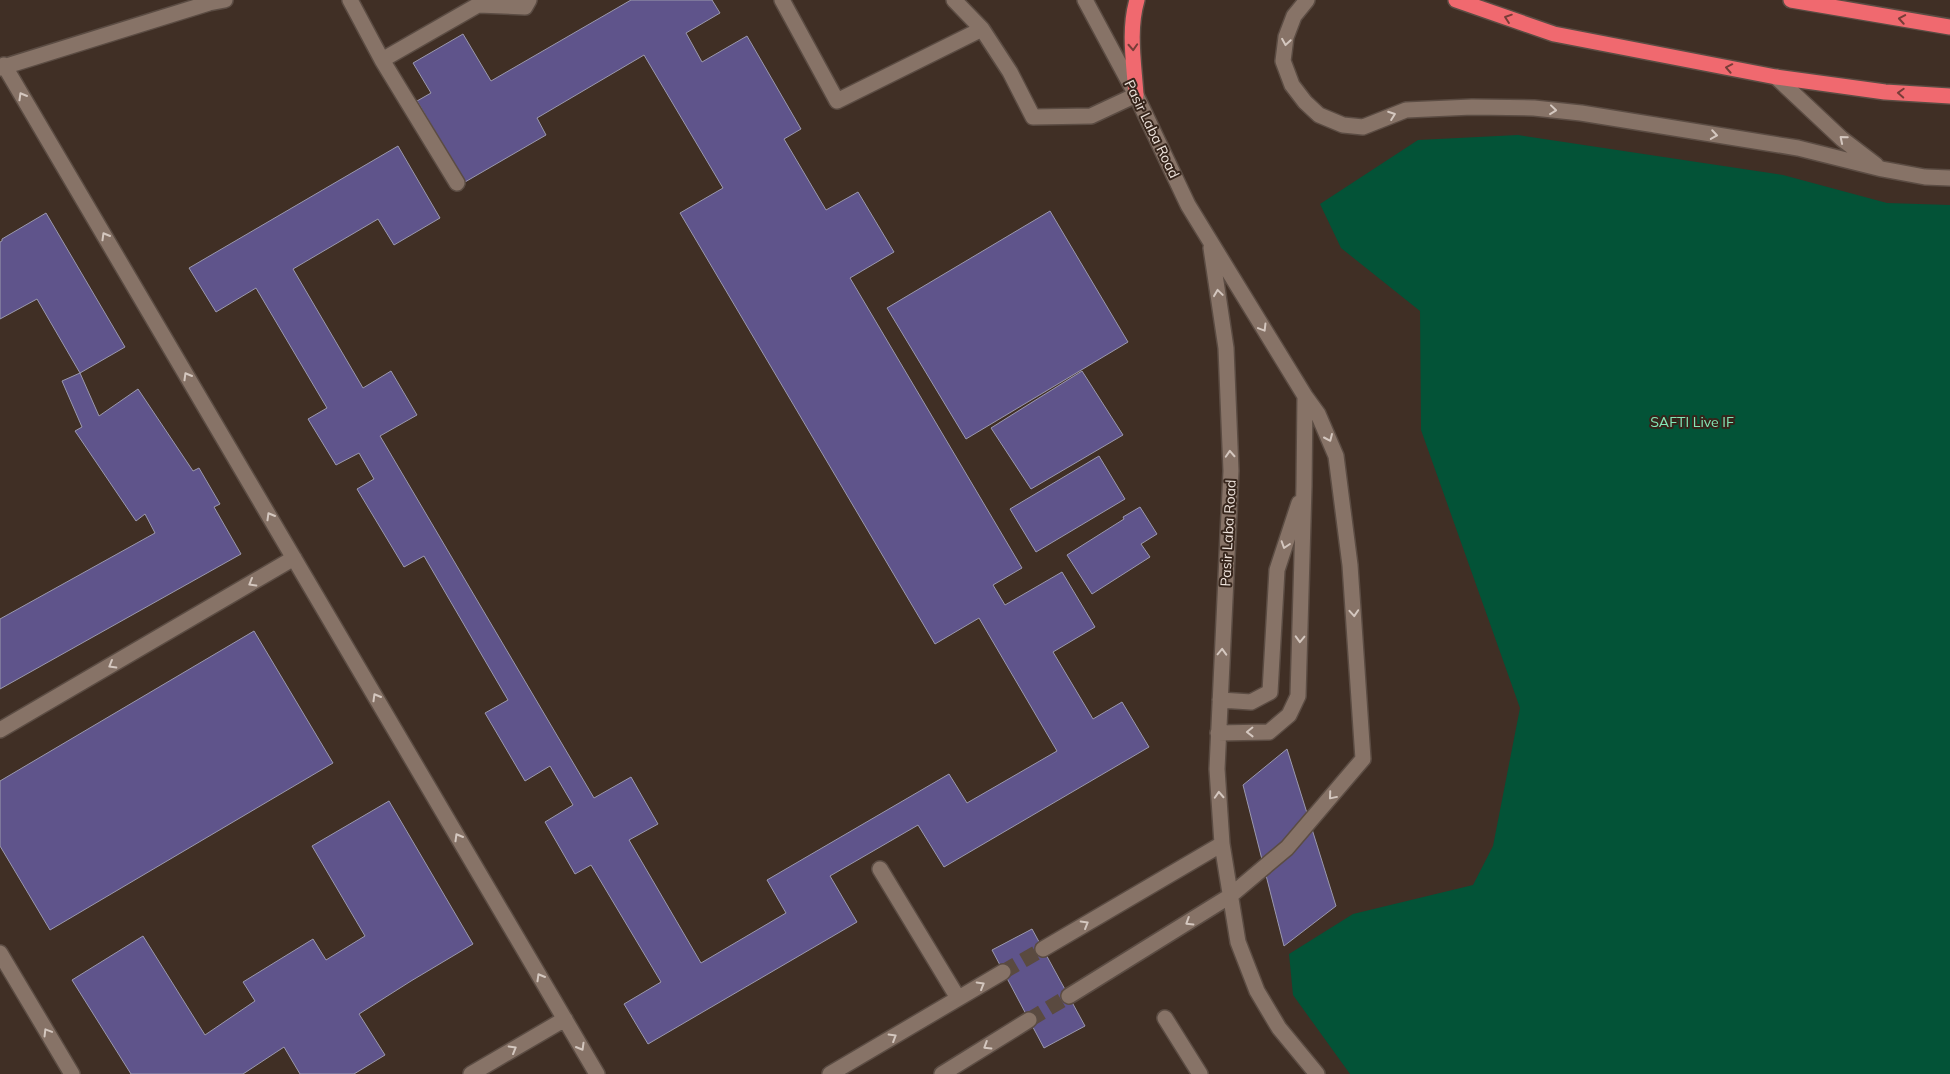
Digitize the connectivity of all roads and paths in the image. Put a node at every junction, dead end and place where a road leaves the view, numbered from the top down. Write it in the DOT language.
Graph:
graph roads {
  1 [pos="225,0"];
  2 [pos="350,0"];
  3 [pos="528,0"];
  4 [pos="782,0"];
  5 [pos="954,0"];
  6 [pos="1085,0"];
  7 [pos="1137,0"];
  8 [pos="1307,0"];
  9 [pos="1456,0"];
  10 [pos="1791,0"];
  11 [pos="1950,27"];
  12 [pos="982,30"];
  13 [pos="382,60"];
  14 [pos="2,66"];
  15 [pos="1776,78"];
  16 [pos="1136,95"];
  17 [pos="1950,96"];
  18 [pos="1882,169"];
  19 [pos="1950,178"];
  20 [pos="457,183"];
  21 [pos="1210,241"];
  22 [pos="1305,396"];
  23 [pos="1304,486"];
  24 [pos="294,558"];
  25 [pos="1220,700"];
  26 [pos="0,730"];
  27 [pos="1218,733"];
  28 [pos="1222,844"];
  29 [pos="880,869"];
  30 [pos="1230,896"];
  31 [pos="1043,949"];
  32 [pos="0,953"];
  33 [pos="1003,972"];
  34 [pos="1068,996"];
  35 [pos="958,998"];
  36 [pos="1164,1018"];
  37 [pos="565,1019"];
  38 [pos="1029,1020"];
  39 [pos="855,1068"];
  40 [pos="72,1074"];
  41 [pos="471,1074"];
  42 [pos="597,1074"];
  43 [pos="830,1074"];
  44 [pos="942,1074"];
  45 [pos="1200,1074"];
  46 [pos="1316,1074"];
  1 -- 14 [label="street"];
  2 -- 13 [label="street"];
  3 -- 13 [label="street"];
  4 -- 12 [label="street"];
  5 -- 12 [label="street"];
  6 -- 16 [label="street, Pasir Laba Road"];
  7 -- 16 [label="highway, one-way"];
  8 -- 18 [label="street, one-way"];
  15 -- 9 [label="highway, one-way"];
  11 -- 10 [label="highway, one-way"];
  12 -- 16 [label="street"];
  13 -- 20 [label="street"];
  24 -- 14 [label="street, one-way"];
  17 -- 15 [label="highway, one-way"];
  18 -- 15 [label="street, one-way"];
  16 -- 21 [label="street, Pasir Laba Road"];
  18 -- 19 [label="street"];
  21 -- 22 [label="street, one-way"];
  25 -- 21 [label="street, Pasir Laba Road, one-way"];
  22 -- 23 [label="street"];
  22 -- 30 [label="street, one-way"];
  23 -- 25 [label="street, one-way"];
  23 -- 27 [label="street, one-way"];
  24 -- 26 [label="street, one-way"];
  37 -- 24 [label="street, one-way"];
  25 -- 27 [label="street, Pasir Laba Road"];
  28 -- 27 [label="street, Pasir Laba Road, one-way"];
  28 -- 30 [label="street, Pasir Laba Road"];
  31 -- 28 [label="street, one-way"];
  29 -- 35 [label="street"];
  30 -- 34 [label="street, one-way"];
  30 -- 46 [label="street, Pasir Laba Road"];
  40 -- 32 [label="street, one-way"];
  35 -- 33 [label="street, one-way"];
  39 -- 35 [label="street, one-way"];
  36 -- 45 [label="street"];
  41 -- 37 [label="street, one-way"];
  37 -- 42 [label="street, one-way"];
  38 -- 44 [label="street, one-way"];
  39 -- 43 [label="street"];
}
